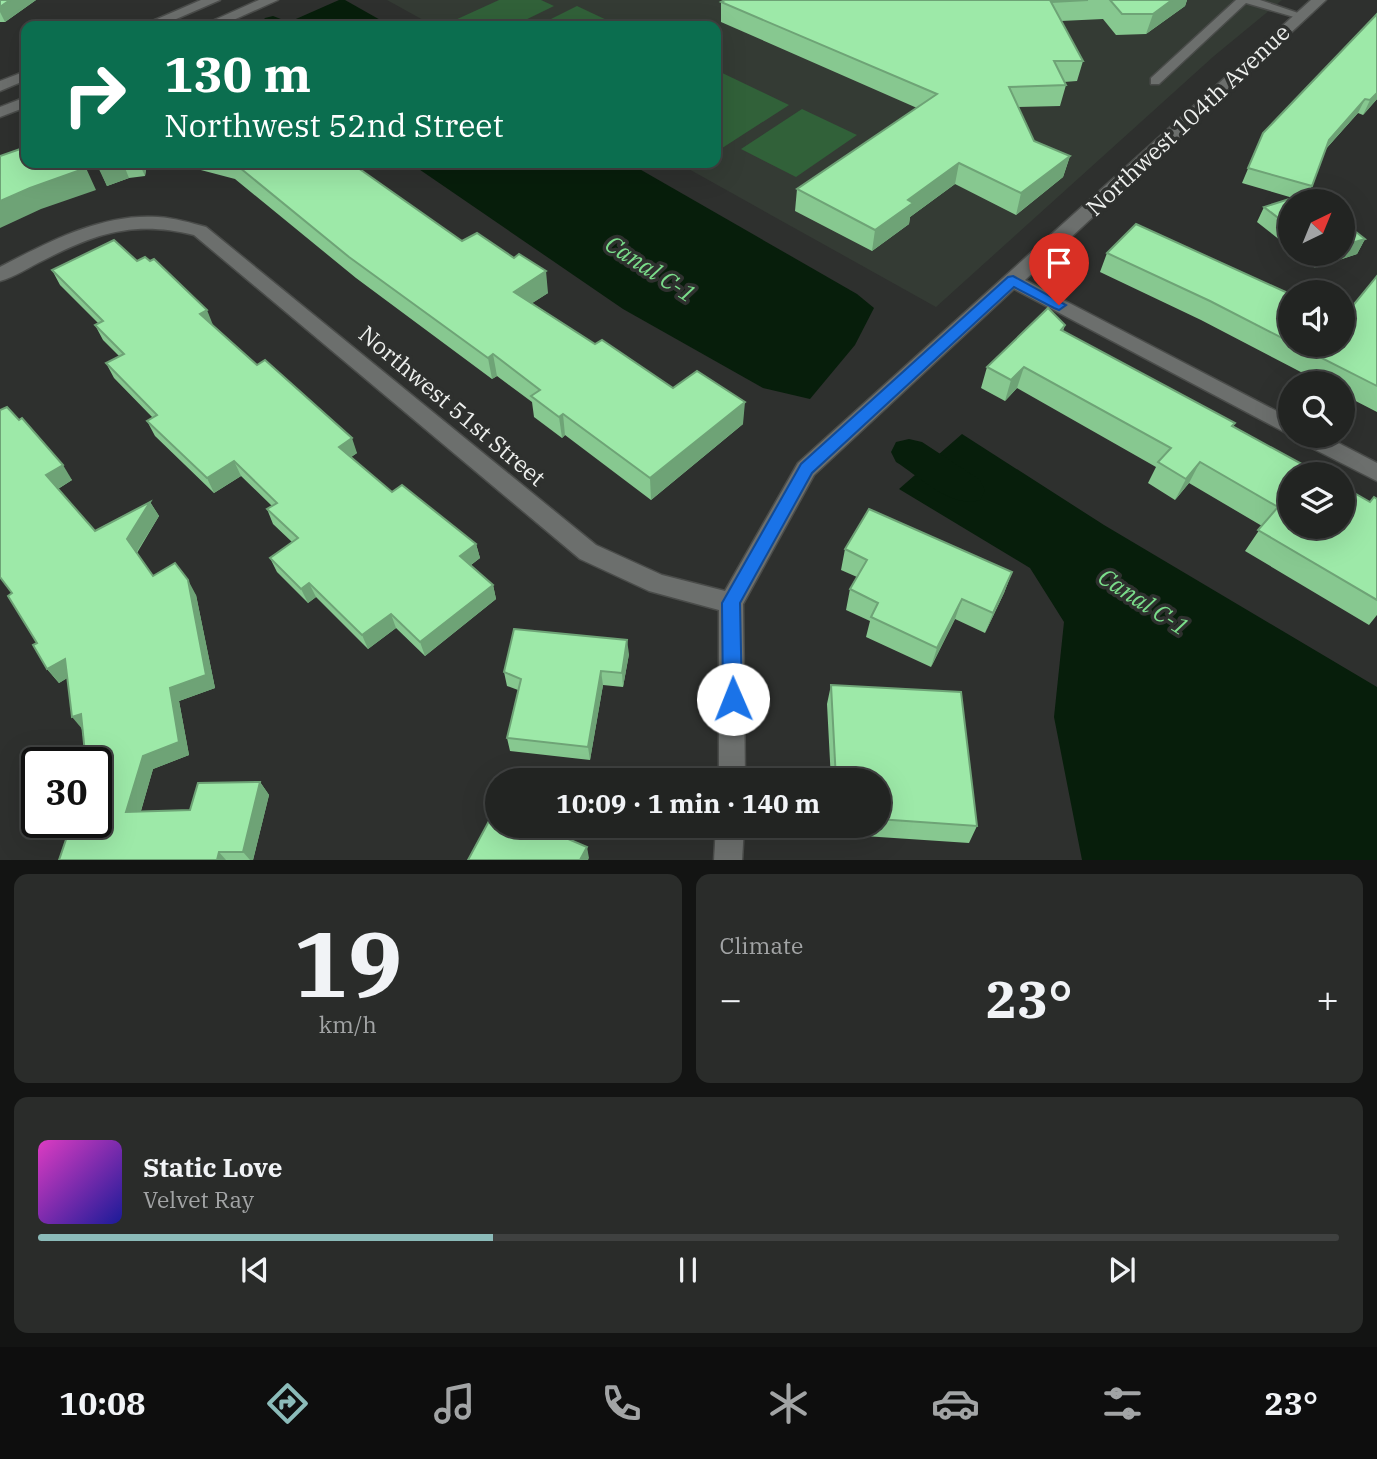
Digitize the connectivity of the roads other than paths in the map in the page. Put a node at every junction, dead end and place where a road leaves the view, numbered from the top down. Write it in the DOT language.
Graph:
graph roads {
  1 [pos="213,0"];
  2 [pos="271,0"];
  3 [pos="1243,0"];
  4 [pos="1248,0"];
  5 [pos="1319,0"];
  6 [pos="1301,16"];
  7 [pos="160,21"];
  8 [pos="220,21"];
  9 [pos="21,77"];
  10 [pos="1155,81"];
  11 [pos="0,86"];
  12 [pos="21,104"];
  13 [pos="0,112"];
  14 [pos="0,275"];
  15 [pos="1013,281"];
  16 [pos="1278,420"];
  17 [pos="1330,448"];
  18 [pos="1377,473"];
  19 [pos="731,603"];
  20 [pos="732,768"];
  21 [pos="729,838"];
  22 [pos="728,860"];
  1 -- 7 [label="street"];
  2 -- 8 [label="street"];
  3 -- 10 [label="lane"];
  4 -- 6 [label="lane"];
  5 -- 6 [label="street, Northwest 104th Avenue"];
  6 -- 15 [label="street, Northwest 104th Avenue"];
  9 -- 11 [label="street"];
  12 -- 13 [label="street"];
  14 -- 19 [label="street, Northwest 51st Street"];
  15 -- 16 [label="street"];
  15 -- 19 [label="street, Northwest 104th Avenue"];
  17 -- 18 [label="street"];
  19 -- 20 [label="street, Northwest 104th Avenue"];
  21 -- 22 [label="street"];
}
